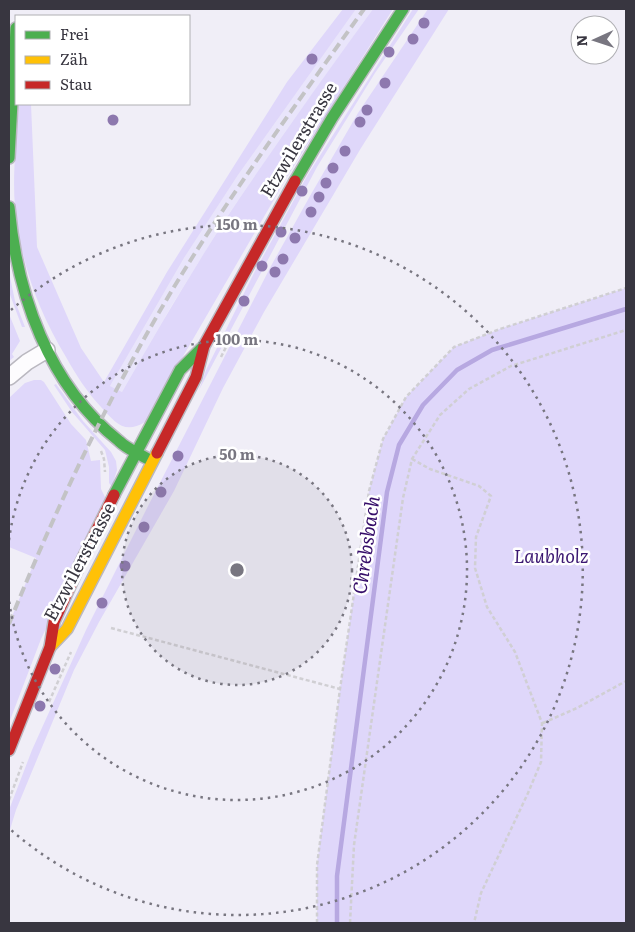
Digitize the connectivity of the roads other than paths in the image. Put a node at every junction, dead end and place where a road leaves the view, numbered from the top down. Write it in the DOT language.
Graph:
graph roads {
  1 [pos="403,9"];
  2 [pos="15,47"];
  3 [pos="9,158"];
  4 [pos="9,207"];
  5 [pos="204,346"];
  6 [pos="47,350"];
  7 [pos="9,377"];
  8 [pos="136,452"];
  9 [pos="152,461"];
  10 [pos="50,647"];
  11 [pos="9,750"];
  1 -- 5 [label="main road, Etzwilerstrasse"];
  2 -- 3 [label="main road"];
  4 -- 6 [label="main road"];
  5 -- 8 [label="main road, Etzwilerstrasse"];
  5 -- 9 [label="main road, Etzwilerstrasse"];
  6 -- 7 [label="street"];
  6 -- 8 [label="main road"];
  8 -- 9 [label="main road"];
  8 -- 10 [label="main road, Etzwilerstrasse"];
  9 -- 10 [label="main road, Etzwilerstrasse"];
  10 -- 11 [label="main road"];
}
